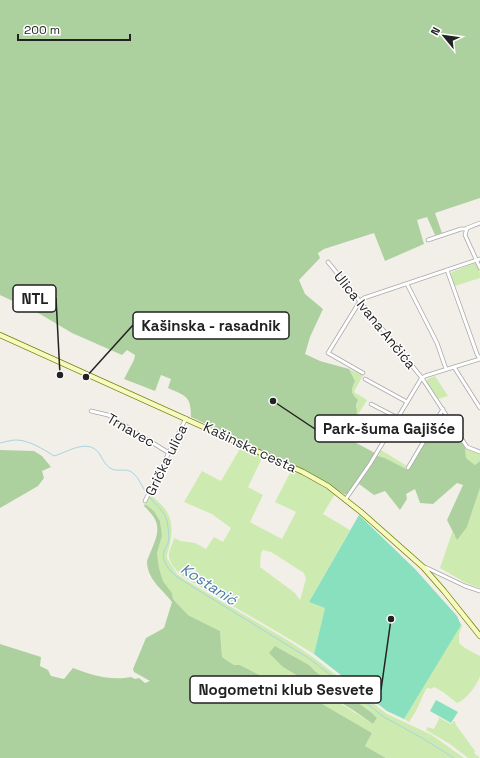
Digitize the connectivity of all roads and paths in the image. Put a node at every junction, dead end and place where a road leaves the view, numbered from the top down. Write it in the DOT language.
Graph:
graph roads {
  1 [pos="480,223"];
  2 [pos="467,229"];
  3 [pos="428,240"];
  4 [pos="478,260"];
  5 [pos="328,262"];
  6 [pos="480,268"];
  7 [pos="447,270"];
  8 [pos="406,284"];
  9 [pos="360,301"];
  10 [pos="0,335"];
  11 [pos="480,359"];
  12 [pos="454,367"];
  13 [pos="446,369"];
  14 [pos="363,373"];
  15 [pos="422,378"];
  16 [pos="365,380"];
  17 [pos="407,402"];
  18 [pos="371,404"];
  19 [pos="480,408"];
  20 [pos="443,409"];
  21 [pos="91,411"];
  22 [pos="186,418"];
  23 [pos="398,418"];
  24 [pos="480,452"];
  25 [pos="170,453"];
  26 [pos="408,468"];
  27 [pos="146,500"];
  28 [pos="345,500"];
  29 [pos="423,567"];
  30 [pos="480,591"];
  31 [pos="480,636"];
  1 -- 2 [label="street"];
  2 -- 3 [label="street"];
  2 -- 4 [label="street"];
  4 -- 6 [label="street"];
  4 -- 7 [label="street"];
  5 -- 9 [label="street, Ulica Ivana Ančića"];
  7 -- 8 [label="street"];
  7 -- 11 [label="street"];
  8 -- 9 [label="street"];
  8 -- 13 [label="street"];
  9 -- 14 [label="street"];
  9 -- 15 [label="street, Ulica Ivana Ančića"];
  10 -- 22 [label="main road, Kašinska cesta"];
  11 -- 12 [label="street"];
  12 -- 13 [label="street"];
  12 -- 19 [label="street"];
  13 -- 15 [label="street"];
  15 -- 17 [label="street"];
  15 -- 20 [label="street, Ulica Ivana Ančića"];
  16 -- 17 [label="street"];
  17 -- 23 [label="street"];
  18 -- 23 [label="street"];
  20 -- 24 [label="street, Ulica Ivana Ančića"];
  20 -- 26 [label="street"];
  21 -- 25 [label="street, Trnavec"];
  22 -- 25 [label="street, Grička ulica"];
  22 -- 28 [label="main road, Kašinska cesta"];
  23 -- 28 [label="street"];
  25 -- 27 [label="street, Grička ulica"];
  28 -- 29 [label="main road, Kašinska cesta"];
  29 -- 30 [label="street, Kašinska cesta"];
  29 -- 31 [label="main road"];
}
